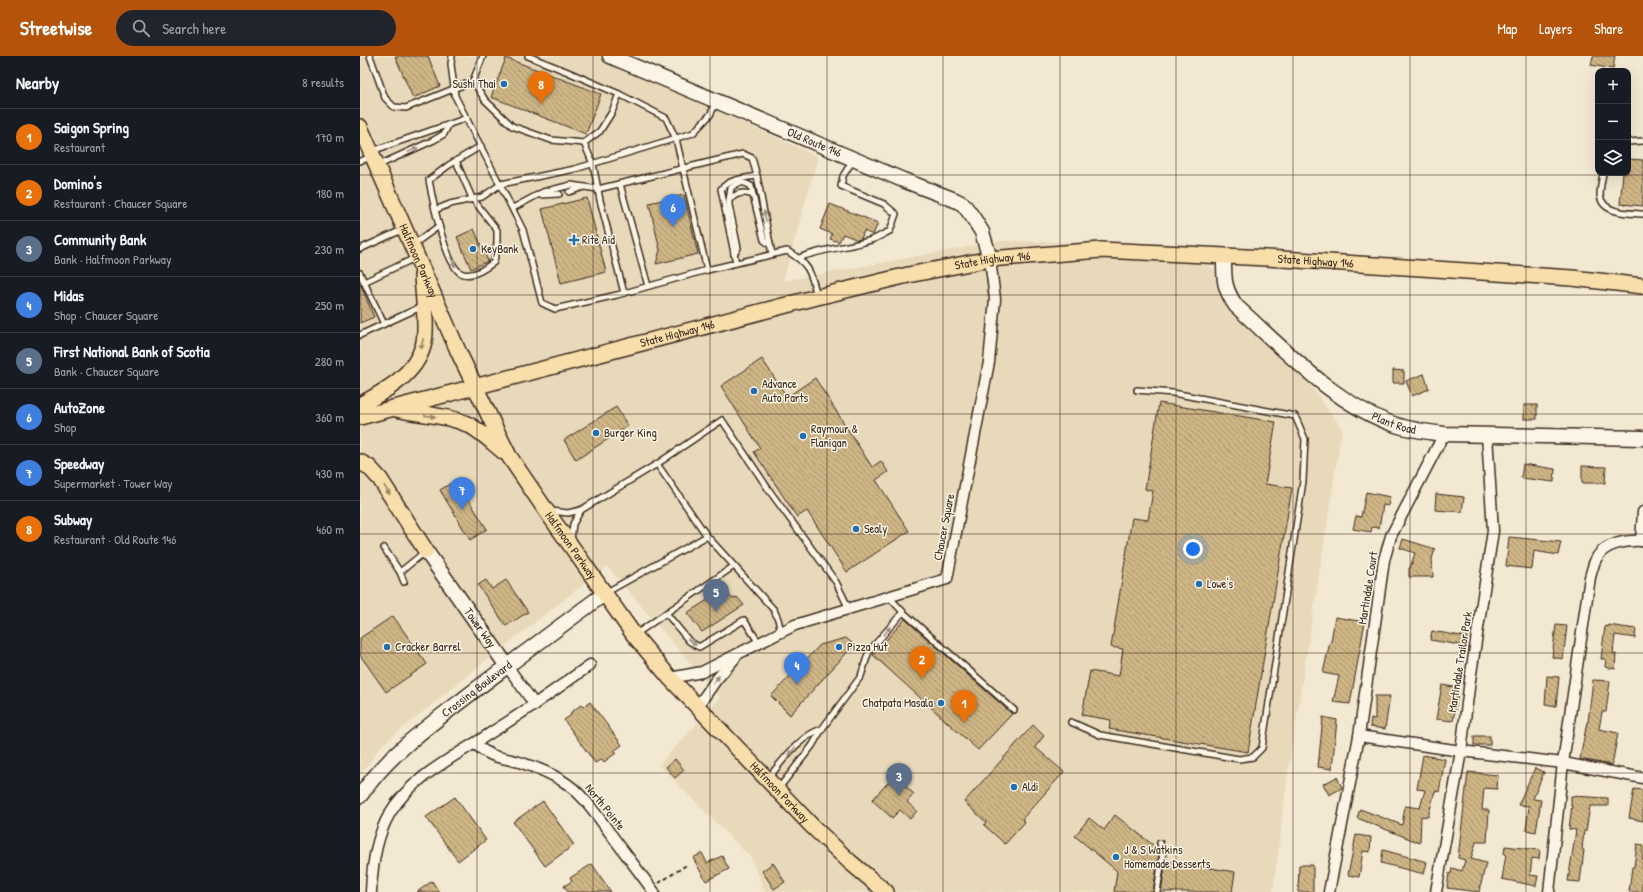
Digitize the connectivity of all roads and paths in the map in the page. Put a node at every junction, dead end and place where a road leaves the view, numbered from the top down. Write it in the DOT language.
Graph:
graph roads {
  1 [pos="370,56"];
  2 [pos="452,56"];
  3 [pos="484,56"];
  4 [pos="528,56"];
  5 [pos="610,56"];
  6 [pos="473,80"];
  7 [pos="454,89"];
  8 [pos="619,94"];
  9 [pos="717,101"];
  10 [pos="467,118"];
  11 [pos="448,126"];
  12 [pos="360,127"];
  13 [pos="676,139"];
  14 [pos="1643,141"];
  15 [pos="1631,142"];
  16 [pos="584,143"];
  17 [pos="481,146"];
  18 [pos="370,159"];
  19 [pos="853,159"];
  20 [pos="456,161"];
  21 [pos="593,164"];
  22 [pos="683,168"];
  23 [pos="757,176"];
  24 [pos="1603,176"];
  25 [pos="501,184"];
  26 [pos="620,184"];
  27 [pos="585,187"];
  28 [pos="598,189"];
  29 [pos="569,192"];
  30 [pos="559,194"];
  31 [pos="538,195"];
  32 [pos="753,195"];
  33 [pos="472,198"];
  34 [pos="729,200"];
  35 [pos="513,208"];
  36 [pos="436,210"];
  37 [pos="1643,214"];
  38 [pos="439,226"];
  39 [pos="405,228"];
  40 [pos="771,246"];
  41 [pos="360,249"];
  42 [pos="734,254"];
  43 [pos="772,254"];
  44 [pos="417,256"];
  45 [pos="1224,256"];
  46 [pos="799,258"];
  47 [pos="990,259"];
  48 [pos="736,263"];
  49 [pos="707,270"];
  50 [pos="360,273"];
  51 [pos="364,282"];
  52 [pos="648,286"];
  53 [pos="1643,286"];
  54 [pos="624,293"];
  55 [pos="817,297"];
  56 [pos="423,306"];
  57 [pos="384,324"];
  58 [pos="360,335"];
  59 [pos="475,385"];
  60 [pos="1137,390"];
  61 [pos="360,405"];
  62 [pos="392,408"];
  63 [pos="360,417"];
  64 [pos="1444,434"];
  65 [pos="1487,435"];
  66 [pos="1643,438"];
  67 [pos="509,456"];
  68 [pos="360,462"];
  69 [pos="657,464"];
  70 [pos="545,509"];
  71 [pos="581,510"];
  72 [pos="1643,512"];
  73 [pos="707,536"];
  74 [pos="1642,541"];
  75 [pos="570,546"];
  76 [pos="384,548"];
  77 [pos="426,551"];
  78 [pos="734,566"];
  79 [pos="400,572"];
  80 [pos="404,582"];
  81 [pos="604,594"];
  82 [pos="889,597"];
  83 [pos="849,609"];
  84 [pos="903,612"];
  85 [pos="666,613"];
  86 [pos="781,632"];
  87 [pos="634,635"];
  88 [pos="759,643"];
  89 [pos="737,655"];
  90 [pos="590,665"];
  91 [pos="507,666"];
  92 [pos="670,678"];
  93 [pos="535,705"];
  94 [pos="698,706"];
  95 [pos="1014,710"];
  96 [pos="1071,722"];
  97 [pos="822,729"];
  98 [pos="1359,736"];
  99 [pos="475,744"];
  100 [pos="1460,751"];
  101 [pos="1563,763"];
  102 [pos="1643,778"];
  103 [pos="772,784"];
  104 [pos="360,796"];
  105 [pos="1160,843"];
  106 [pos="688,864"];
  107 [pos="652,890"];
  108 [pos="372,892"];
  109 [pos="886,892"];
  110 [pos="1157,892"];
  111 [pos="1329,892"];
  112 [pos="1436,892"];
  113 [pos="1550,892"];
  1 -- 7 [label="lane"];
  2 -- 7 [label="lane"];
  3 -- 6 [label="lane"];
  4 -- 8 [label="lane"];
  5 -- 9 [label="street, Old Route 146"];
  6 -- 7 [label="lane"];
  6 -- 16 [label="lane"];
  7 -- 10 [label="lane"];
  8 -- 13 [label="lane"];
  8 -- 16 [label="lane"];
  9 -- 13 [label="lane"];
  9 -- 19 [label="street, Old Route 146"];
  10 -- 11 [label="lane"];
  10 -- 17 [label="lane"];
  11 -- 18 [label="lane"];
  18 -- 11 [label="lane, one-way"];
  12 -- 18 [label="main road, Halfmoon Parkway"];
  13 -- 21 [label="lane"];
  13 -- 22 [label="lane"];
  14 -- 15 [label="lane"];
  16 -- 21 [label="lane"];
  17 -- 20 [label="lane"];
  17 -- 25 [label="lane"];
  18 -- 39 [label="main road, Halfmoon Parkway"];
  19 -- 46 [label="lane"];
  19 -- 47 [label="street, Old Route 146"];
  20 -- 33 [label="lane"];
  20 -- 36 [label="lane"];
  21 -- 25 [label="lane"];
  21 -- 28 [label="lane"];
  22 -- 23 [label="lane"];
  22 -- 26 [label="lane"];
  22 -- 49 [label="lane"];
  40 -- 23 [label="lane, one-way"];
  23 -- 42 [label="lane"];
  24 -- 37 [label="lane"];
  25 -- 33 [label="lane"];
  25 -- 35 [label="lane"];
  26 -- 28 [label="lane"];
  26 -- 52 [label="lane"];
  27 -- 28 [label="lane"];
  27 -- 29 [label="lane"];
  27 -- 31 [label="lane"];
  28 -- 54 [label="lane"];
  30 -- 31 [label="lane"];
  31 -- 35 [label="lane"];
  32 -- 34 [label="lane"];
  32 -- 34 [label="lane"];
  32 -- 40 [label="lane"];
  33 -- 36 [label="lane"];
  38 -- 33 [label="lane, one-way"];
  34 -- 42 [label="lane"];
  35 -- 54 [label="lane"];
  36 -- 38 [label="lane"];
  38 -- 44 [label="lane"];
  39 -- 41 [label="lane"];
  39 -- 44 [label="main road, Halfmoon Parkway"];
  40 -- 43 [label="lane"];
  42 -- 48 [label="lane"];
  43 -- 46 [label="lane"];
  43 -- 48 [label="lane"];
  44 -- 51 [label="lane"];
  44 -- 56 [label="main road"];
  44 -- 59 [label="main road, Halfmoon Parkway"];
  45 -- 47 [label="main road, State Highway 146"];
  45 -- 53 [label="main road, State Highway 146"];
  45 -- 64 [label="street, Plant Road"];
  46 -- 55 [label="lane"];
  47 -- 55 [label="main road, State Highway 146"];
  47 -- 82 [label="street, Chaucer Square"];
  48 -- 49 [label="lane"];
  49 -- 52 [label="lane"];
  50 -- 51 [label="lane"];
  51 -- 57 [label="lane"];
  52 -- 54 [label="lane"];
  55 -- 59 [label="main road, State Highway 146"];
  56 -- 57 [label="lane"];
  56 -- 61 [label="main road, one-way"];
  57 -- 58 [label="lane"];
  59 -- 62 [label="main road, State Highway 146"];
  59 -- 67 [label="main road, Halfmoon Parkway"];
  60 -- 96 [label="lane"];
  62 -- 63 [label="main road, State Highway 146"];
  62 -- 67 [label="main road, one-way"];
  64 -- 65 [label="street, Plant Road"];
  64 -- 98 [label="street, Martindale Court"];
  65 -- 66 [label="street, Plant Road"];
  65 -- 100 [label="street, Martindale Trailor Park"];
  67 -- 70 [label="main road, Halfmoon Parkway"];
  68 -- 77 [label="main road, one-way"];
  69 -- 71 [label="lane"];
  69 -- 73 [label="lane"];
  69 -- 83 [label="lane"];
  70 -- 71 [label="lane"];
  70 -- 75 [label="main road, Halfmoon Parkway"];
  71 -- 75 [label="lane"];
  72 -- 74 [label="street"];
  73 -- 78 [label="lane"];
  73 -- 81 [label="lane"];
  74 -- 101 [label="street"];
  75 -- 81 [label="main road, Halfmoon Parkway"];
  76 -- 79 [label="lane"];
  77 -- 79 [label="lane"];
  77 -- 91 [label="street, Tower Way"];
  78 -- 85 [label="lane"];
  78 -- 86 [label="lane"];
  79 -- 80 [label="lane"];
  81 -- 87 [label="main road, Halfmoon Parkway"];
  81 -- 91 [label="street, Crossing Boulevard"];
  82 -- 83 [label="street, Chaucer Square"];
  82 -- 84 [label="lane"];
  83 -- 86 [label="street, Chaucer Square"];
  84 -- 95 [label="lane"];
  97 -- 84 [label="lane, one-way"];
  85 -- 87 [label="lane"];
  85 -- 88 [label="lane, one-way"];
  86 -- 88 [label="street, Chaucer Square"];
  87 -- 92 [label="main road, Halfmoon Parkway"];
  88 -- 89 [label="street, Chaucer Square"];
  89 -- 92 [label="street, Chaucer Square"];
  94 -- 89 [label="street, Chaucer Square, one-way"];
  90 -- 93 [label="street"];
  91 -- 93 [label="street, Tower Way"];
  91 -- 104 [label="street, Crossing Boulevard"];
  92 -- 94 [label="main road, Halfmoon Parkway"];
  93 -- 99 [label="street"];
  94 -- 103 [label="main road, Halfmoon Parkway"];
  97 -- 103 [label="lane"];
  97 -- 103 [label="lane, one-way"];
  98 -- 100 [label="street"];
  98 -- 111 [label="street, Martindale Court"];
  99 -- 107 [label="street, North Pointe"];
  99 -- 108 [label="street"];
  100 -- 101 [label="street"];
  100 -- 112 [label="street, Martindale Trailor Park"];
  101 -- 102 [label="street"];
  101 -- 113 [label="street"];
  103 -- 109 [label="main road, Halfmoon Parkway"];
  105 -- 110 [label="lane"];
  106 -- 107 [label="path"];
}
